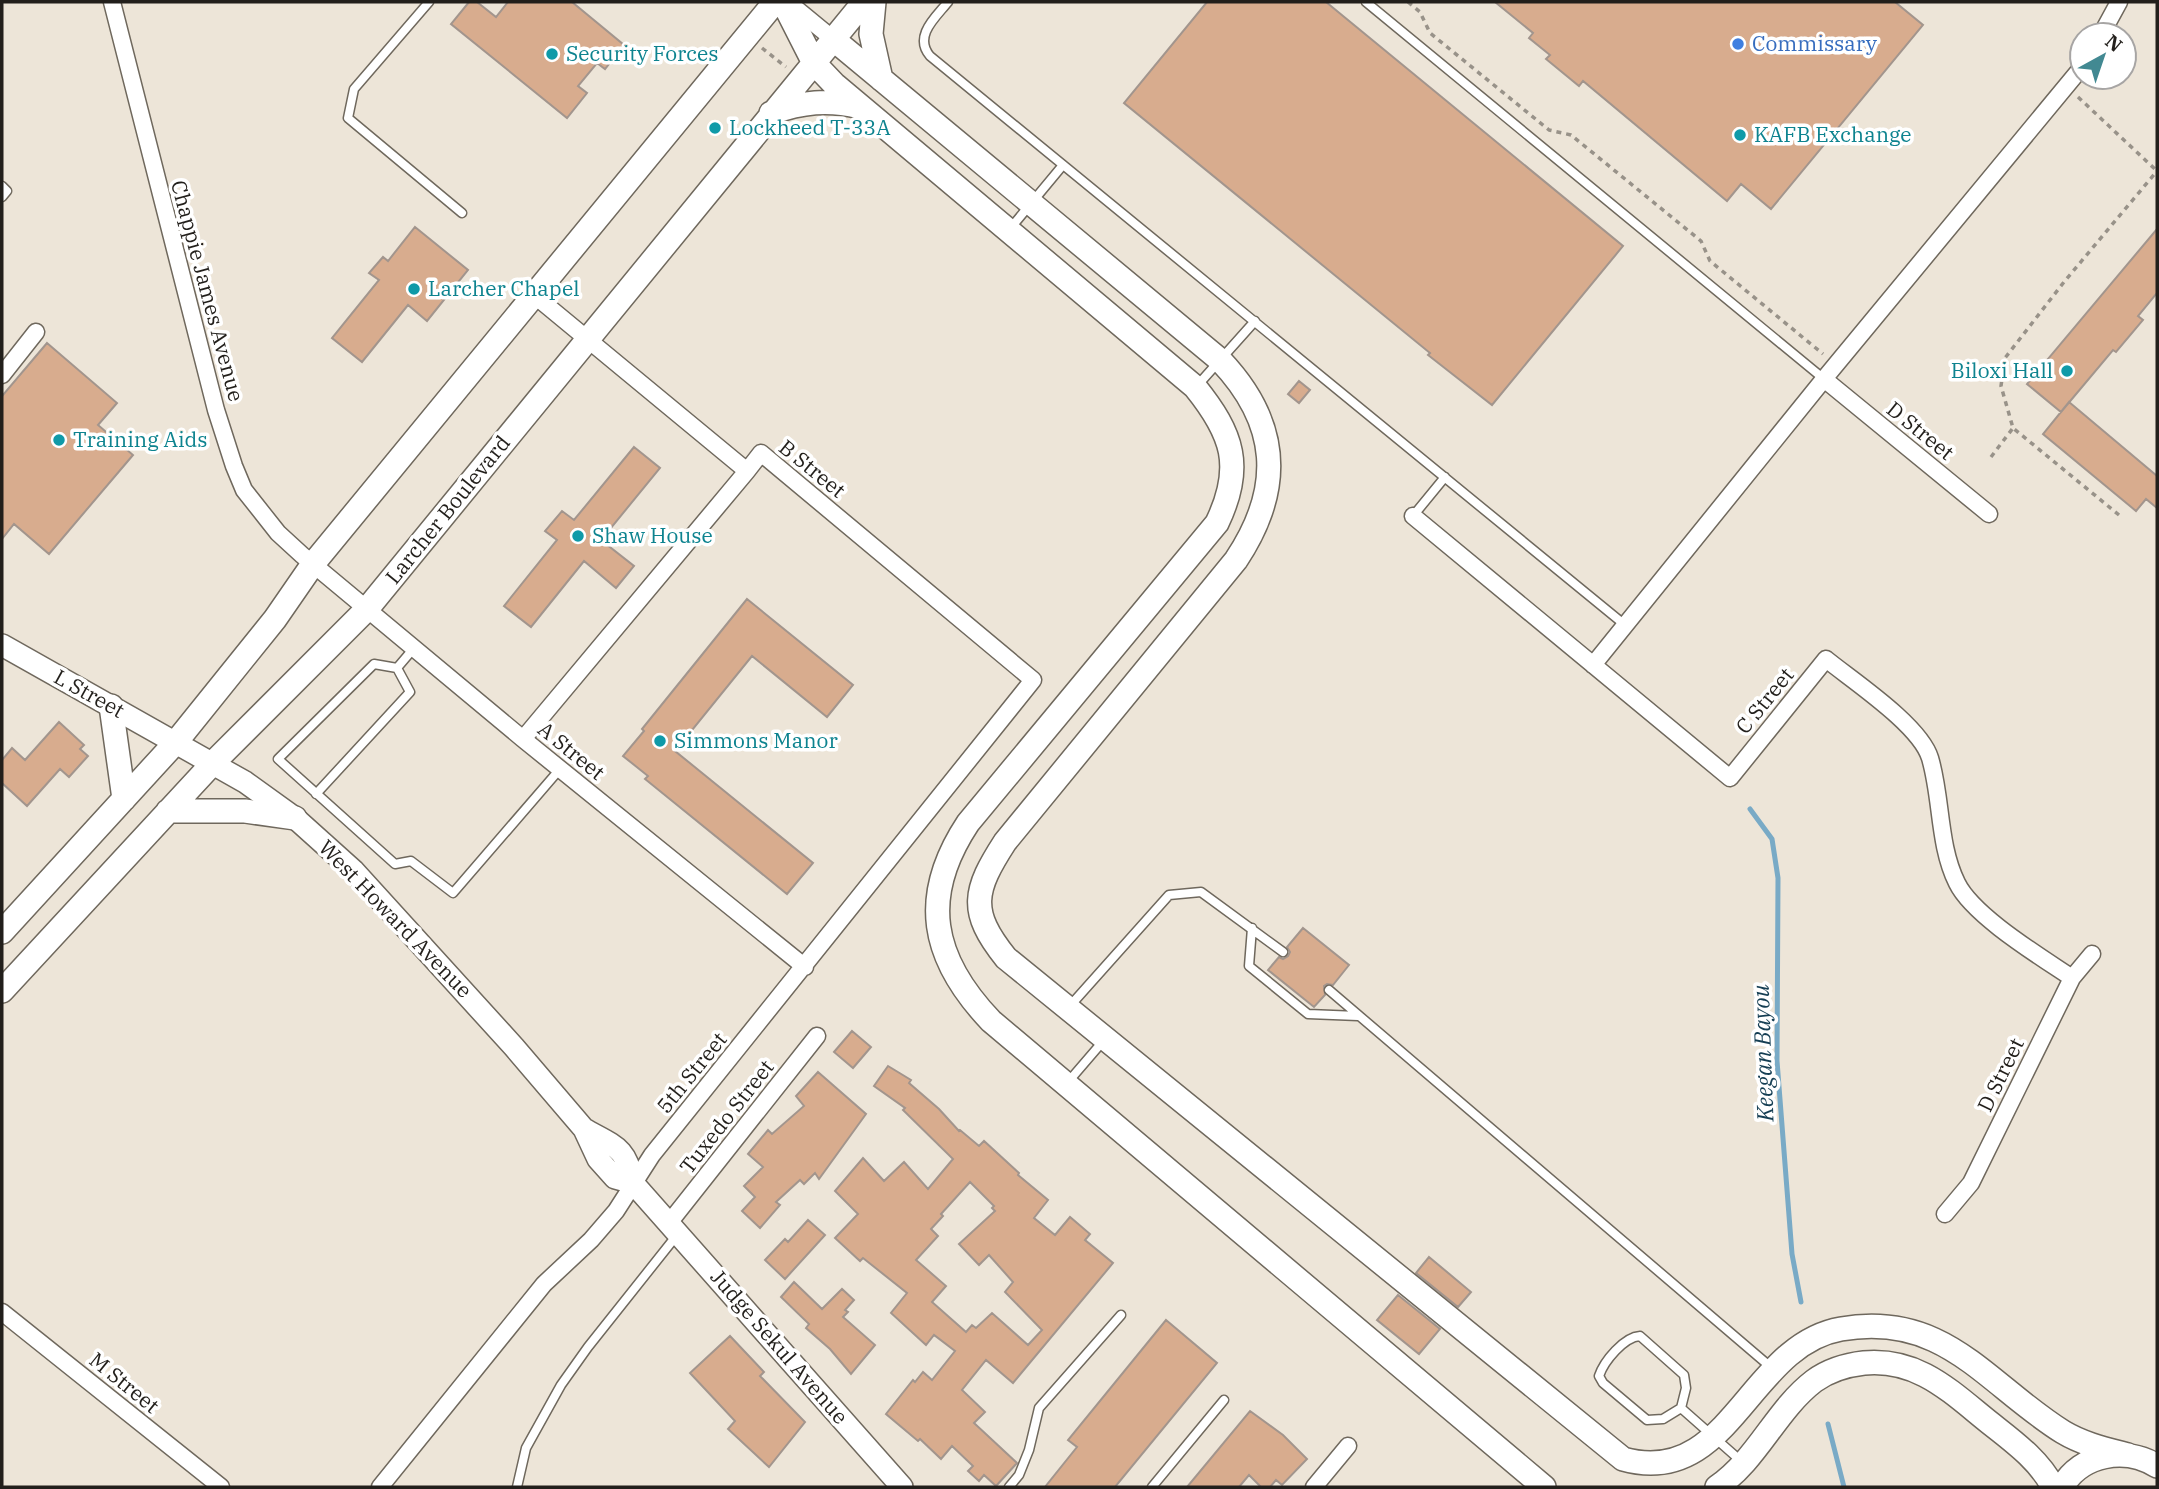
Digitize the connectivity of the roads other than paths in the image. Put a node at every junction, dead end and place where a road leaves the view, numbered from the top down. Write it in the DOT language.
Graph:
graph roads {
  1 [pos="112,2"];
  2 [pos="429,2"];
  3 [pos="775,2"];
  4 [pos="786,2"];
  5 [pos="864,2"];
  6 [pos="874,2"];
  7 [pos="948,2"];
  8 [pos="1366,2"];
  9 [pos="2119,2"];
  10 [pos="2109,21"];
  11 [pos="833,40"];
  12 [pos="814,63"];
  13 [pos="881,79"];
  14 [pos="2068,84"];
  15 [pos="860,107"];
  16 [pos="771,113"];
  17 [pos="1063,164"];
  18 [pos="2,186"];
  19 [pos="2,197"];
  20 [pos="1030,205"];
  21 [pos="462,213"];
  22 [pos="1008,231"];
  23 [pos="534,295"];
  24 [pos="1255,321"];
  25 [pos="36,332"];
  26 [pos="587,340"];
  27 [pos="1220,360"];
  28 [pos="2,375"];
  29 [pos="1824,379"];
  30 [pos="1195,387"];
  31 [pos="747,471"];
  32 [pos="1445,477"];
  33 [pos="1989,514"];
  34 [pos="1413,516"];
  35 [pos="313,564"];
  36 [pos="367,609"];
  37 [pos="1625,625"];
  38 [pos="2,645"];
  39 [pos="414,648"];
  40 [pos="1593,665"];
  41 [pos="397,668"];
  42 [pos="1033,680"];
  43 [pos="111,706"];
  44 [pos="523,739"];
  45 [pos="176,742"];
  46 [pos="213,763"];
  47 [pos="560,769"];
  48 [pos="316,794"];
  49 [pos="124,799"];
  50 [pos="168,811"];
  51 [pos="295,818"];
  52 [pos="53,876"];
  53 [pos="83,903"];
  54 [pos="1252,928"];
  55 [pos="2,932"];
  56 [pos="1283,952"];
  57 [pos="2092,954"];
  58 [pos="805,967"];
  59 [pos="2072,978"];
  60 [pos="1329,990"];
  61 [pos="2,991"];
  62 [pos="1067,1009"];
  63 [pos="1359,1016"];
  64 [pos="817,1036"];
  65 [pos="1105,1039"];
  66 [pos="1066,1084"];
  67 [pos="633,1183"];
  68 [pos="654,1207"];
  69 [pos="1945,1214"];
  70 [pos="674,1228"];
  71 [pos="2,1312"];
  72 [pos="1121,1315"];
  73 [pos="1773,1369"];
  74 [pos="1224,1400"];
  75 [pos="1681,1408"];
  76 [pos="1715,1437"];
  77 [pos="1348,1446"];
  78 [pos="2146,1458"];
  79 [pos="1743,1463"];
  80 [pos="220,1487"];
  81 [pos="380,1487"];
  82 [pos="517,1487"];
  83 [pos="902,1487"];
  84 [pos="1009,1487"];
  85 [pos="1152,1487"];
  86 [pos="1314,1487"];
  87 [pos="1544,1487"];
  88 [pos="1717,1487"];
  89 [pos="2053,1487"];
  90 [pos="2062,1487"];
  1 -- 35 [label="street, Chappie James Avenue"];
  2 -- 21 [label="lane"];
  3 -- 23 [label="main road"];
  4 -- 11 [label="street"];
  4 -- 12 [label="main road"];
  5 -- 11 [label="main road, Larcher Boulevard"];
  6 -- 13 [label="main road"];
  7 -- 17 [label="lane"];
  8 -- 29 [label="lane"];
  9 -- 10 [label="street"];
  11 -- 12 [label="main road, Larcher Boulevard"];
  11 -- 13 [label="main road"];
  12 -- 15 [label="main road"];
  12 -- 16 [label="main road, Larcher Boulevard"];
  13 -- 20 [label="main road"];
  14 -- 29 [label="street"];
  15 -- 16 [label="main road"];
  15 -- 22 [label="main road"];
  16 -- 26 [label="main road, Larcher Boulevard"];
  17 -- 20 [label="lane"];
  17 -- 24 [label="lane"];
  18 -- 19 [label="lane"];
  20 -- 22 [label="lane"];
  20 -- 27 [label="main road"];
  22 -- 30 [label="main road"];
  23 -- 26 [label="street, B Street"];
  23 -- 35 [label="main road"];
  24 -- 27 [label="lane"];
  24 -- 32 [label="lane"];
  25 -- 28 [label="street"];
  26 -- 31 [label="street, B Street"];
  26 -- 36 [label="main road, Larcher Boulevard"];
  27 -- 30 [label="lane"];
  27 -- 62 [label="main road"];
  29 -- 33 [label="street, D Street"];
  29 -- 37 [label="street"];
  30 -- 66 [label="main road"];
  31 -- 42 [label="street, B Street"];
  31 -- 44 [label="street"];
  32 -- 34 [label="lane"];
  32 -- 37 [label="lane"];
  34 -- 40 [label="street, C Street"];
  35 -- 36 [label="street, A Street"];
  35 -- 45 [label="main road"];
  36 -- 39 [label="street, A Street"];
  36 -- 46 [label="main road, Larcher Boulevard"];
  37 -- 40 [label="street"];
  38 -- 43 [label="street, L Street"];
  39 -- 41 [label="lane"];
  39 -- 44 [label="street, A Street"];
  40 -- 59 [label="street, C Street"];
  41 -- 48 [label="lane"];
  41 -- 48 [label="lane"];
  42 -- 58 [label="street, 5th Street"];
  43 -- 45 [label="street, L Street"];
  43 -- 49 [label="main road"];
  44 -- 47 [label="street, A Street"];
  45 -- 46 [label="street, West Howard Avenue"];
  45 -- 49 [label="main road"];
  46 -- 50 [label="main road, Larcher Boulevard"];
  46 -- 51 [label="street, West Howard Avenue"];
  47 -- 48 [label="lane"];
  47 -- 58 [label="street, A Street"];
  49 -- 52 [label="main road"];
  50 -- 51 [label="main road"];
  50 -- 53 [label="main road, Larcher Boulevard"];
  51 -- 67 [label="street, West Howard Avenue"];
  52 -- 53 [label="main road"];
  52 -- 55 [label="main road"];
  53 -- 61 [label="main road, Larcher Boulevard"];
  54 -- 56 [label="lane"];
  54 -- 62 [label="lane"];
  54 -- 63 [label="lane"];
  57 -- 59 [label="street, D Street"];
  58 -- 67 [label="street, 5th Street"];
  59 -- 69 [label="street, D Street"];
  60 -- 63 [label="lane"];
  62 -- 65 [label="main road"];
  63 -- 73 [label="lane"];
  64 -- 70 [label="street, Tuxedo Street"];
  65 -- 66 [label="lane"];
  65 -- 76 [label="main road"];
  66 -- 87 [label="main road"];
  67 -- 68 [label="street, West Howard Avenue"];
  67 -- 81 [label="street, 5th Street"];
  68 -- 70 [label="street, Judge Sekul Avenue"];
  70 -- 82 [label="lane"];
  70 -- 83 [label="street, Judge Sekul Avenue"];
  71 -- 80 [label="street, M Street"];
  72 -- 84 [label="lane"];
  73 -- 76 [label="main road"];
  73 -- 78 [label="main road"];
  74 -- 85 [label="lane"];
  75 -- 75 [label="lane"];
  75 -- 76 [label="lane"];
  76 -- 79 [label="lane"];
  77 -- 86 [label="street"];
  78 -- 90 [label="main road"];
  79 -- 88 [label="main road"];
  79 -- 89 [label="main road"];
}
